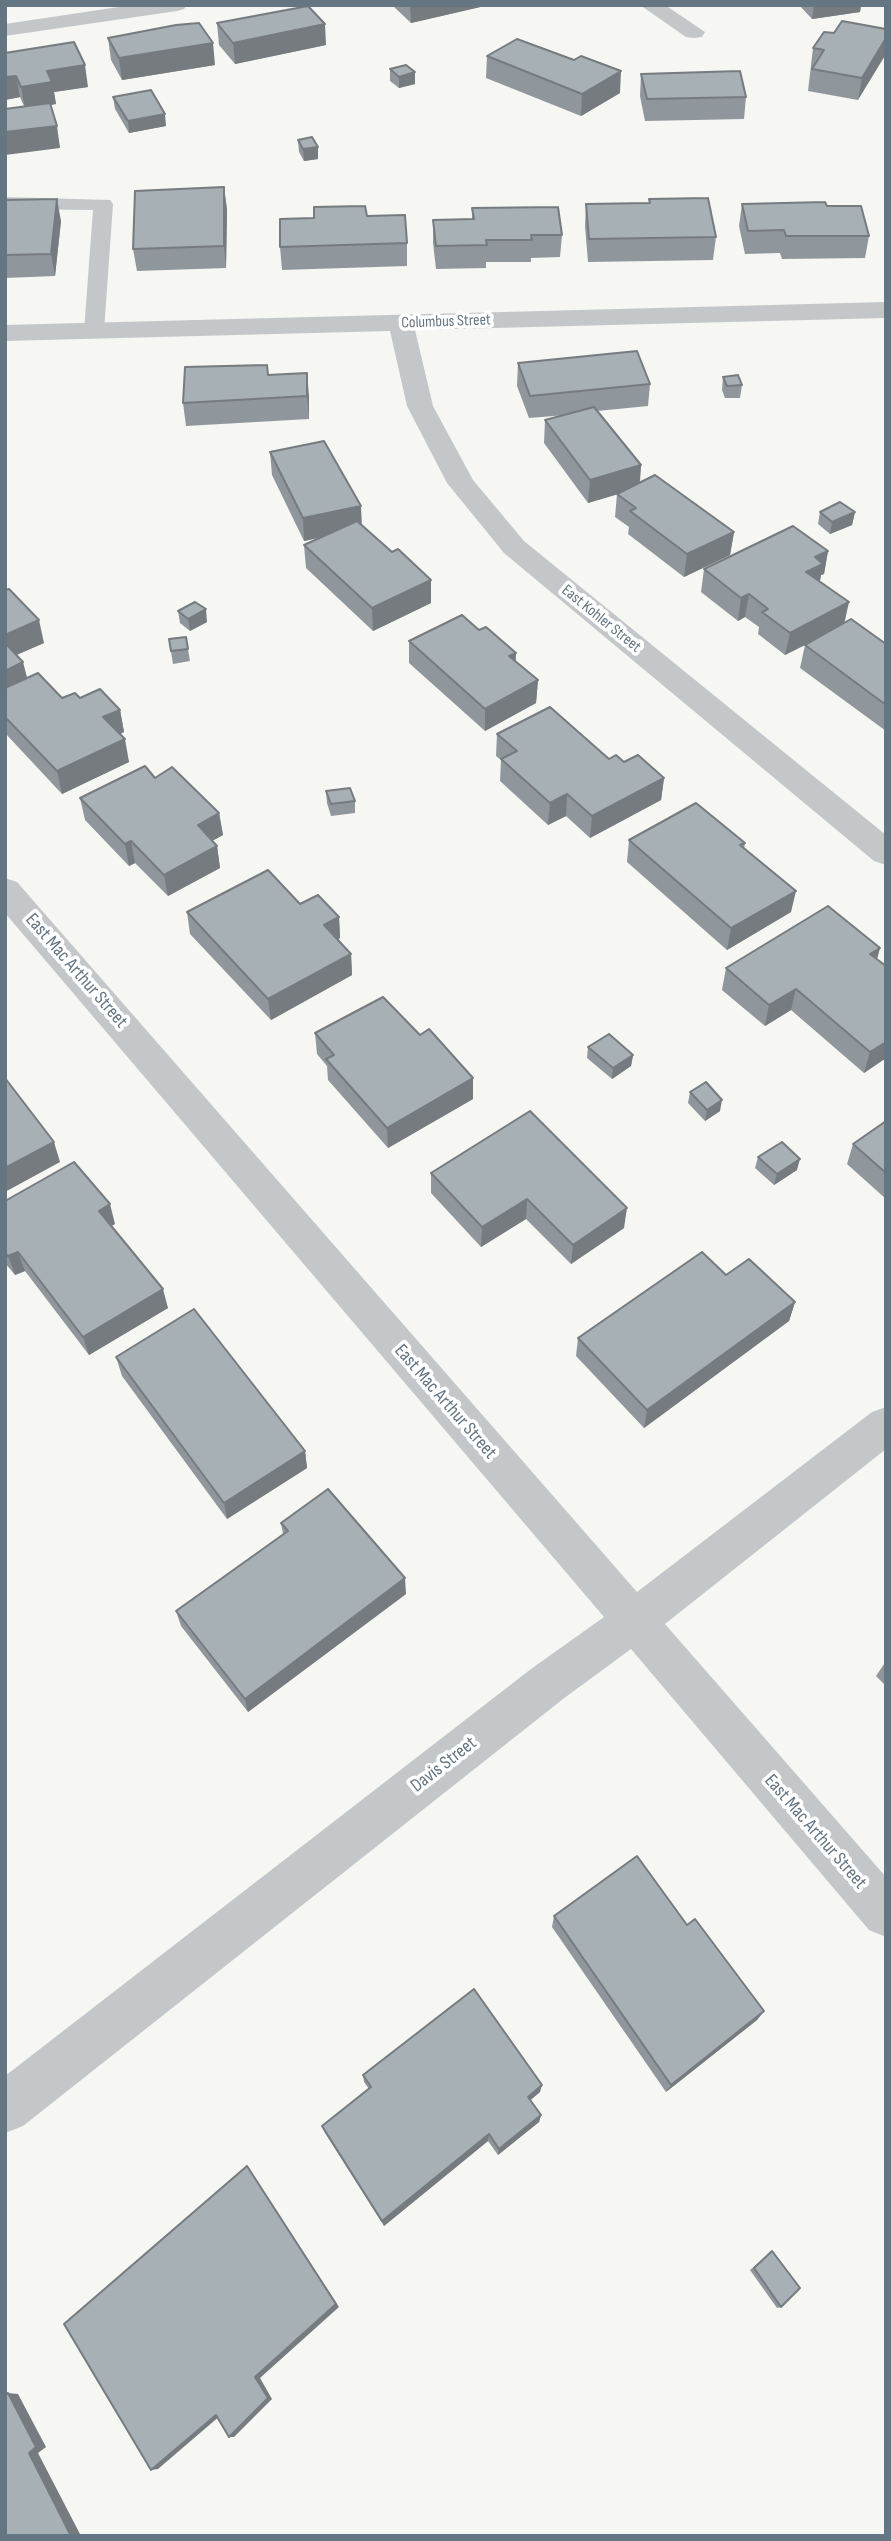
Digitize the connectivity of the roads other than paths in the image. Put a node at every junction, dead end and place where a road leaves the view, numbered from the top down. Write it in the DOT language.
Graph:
graph roads {
  1 [pos="177,5"];
  2 [pos="650,5"];
  3 [pos="5,30"];
  4 [pos="694,32"];
  5 [pos="5,203"];
  6 [pos="886,310"];
  7 [pos="401,323"];
  8 [pos="94,331"];
  9 [pos="5,333"];
  10 [pos="886,853"];
  11 [pos="5,890"];
  12 [pos="886,1425"];
  13 [pos="633,1622"];
  14 [pos="886,1913"];
  15 [pos="5,2108"];
  1 -- 3 [label="street"];
  2 -- 4 [label="street"];
  5 -- 8 [label="lane"];
  6 -- 7 [label="street, Columbus Street"];
  7 -- 8 [label="street, Columbus Street"];
  7 -- 10 [label="street, East Kohler Street"];
  8 -- 9 [label="street, Columbus Street"];
  11 -- 13 [label="street, East Mac Arthur Street"];
  12 -- 13 [label="street, Davis Street"];
  13 -- 14 [label="street, East Mac Arthur Street"];
  13 -- 15 [label="street, Davis Street"];
}
